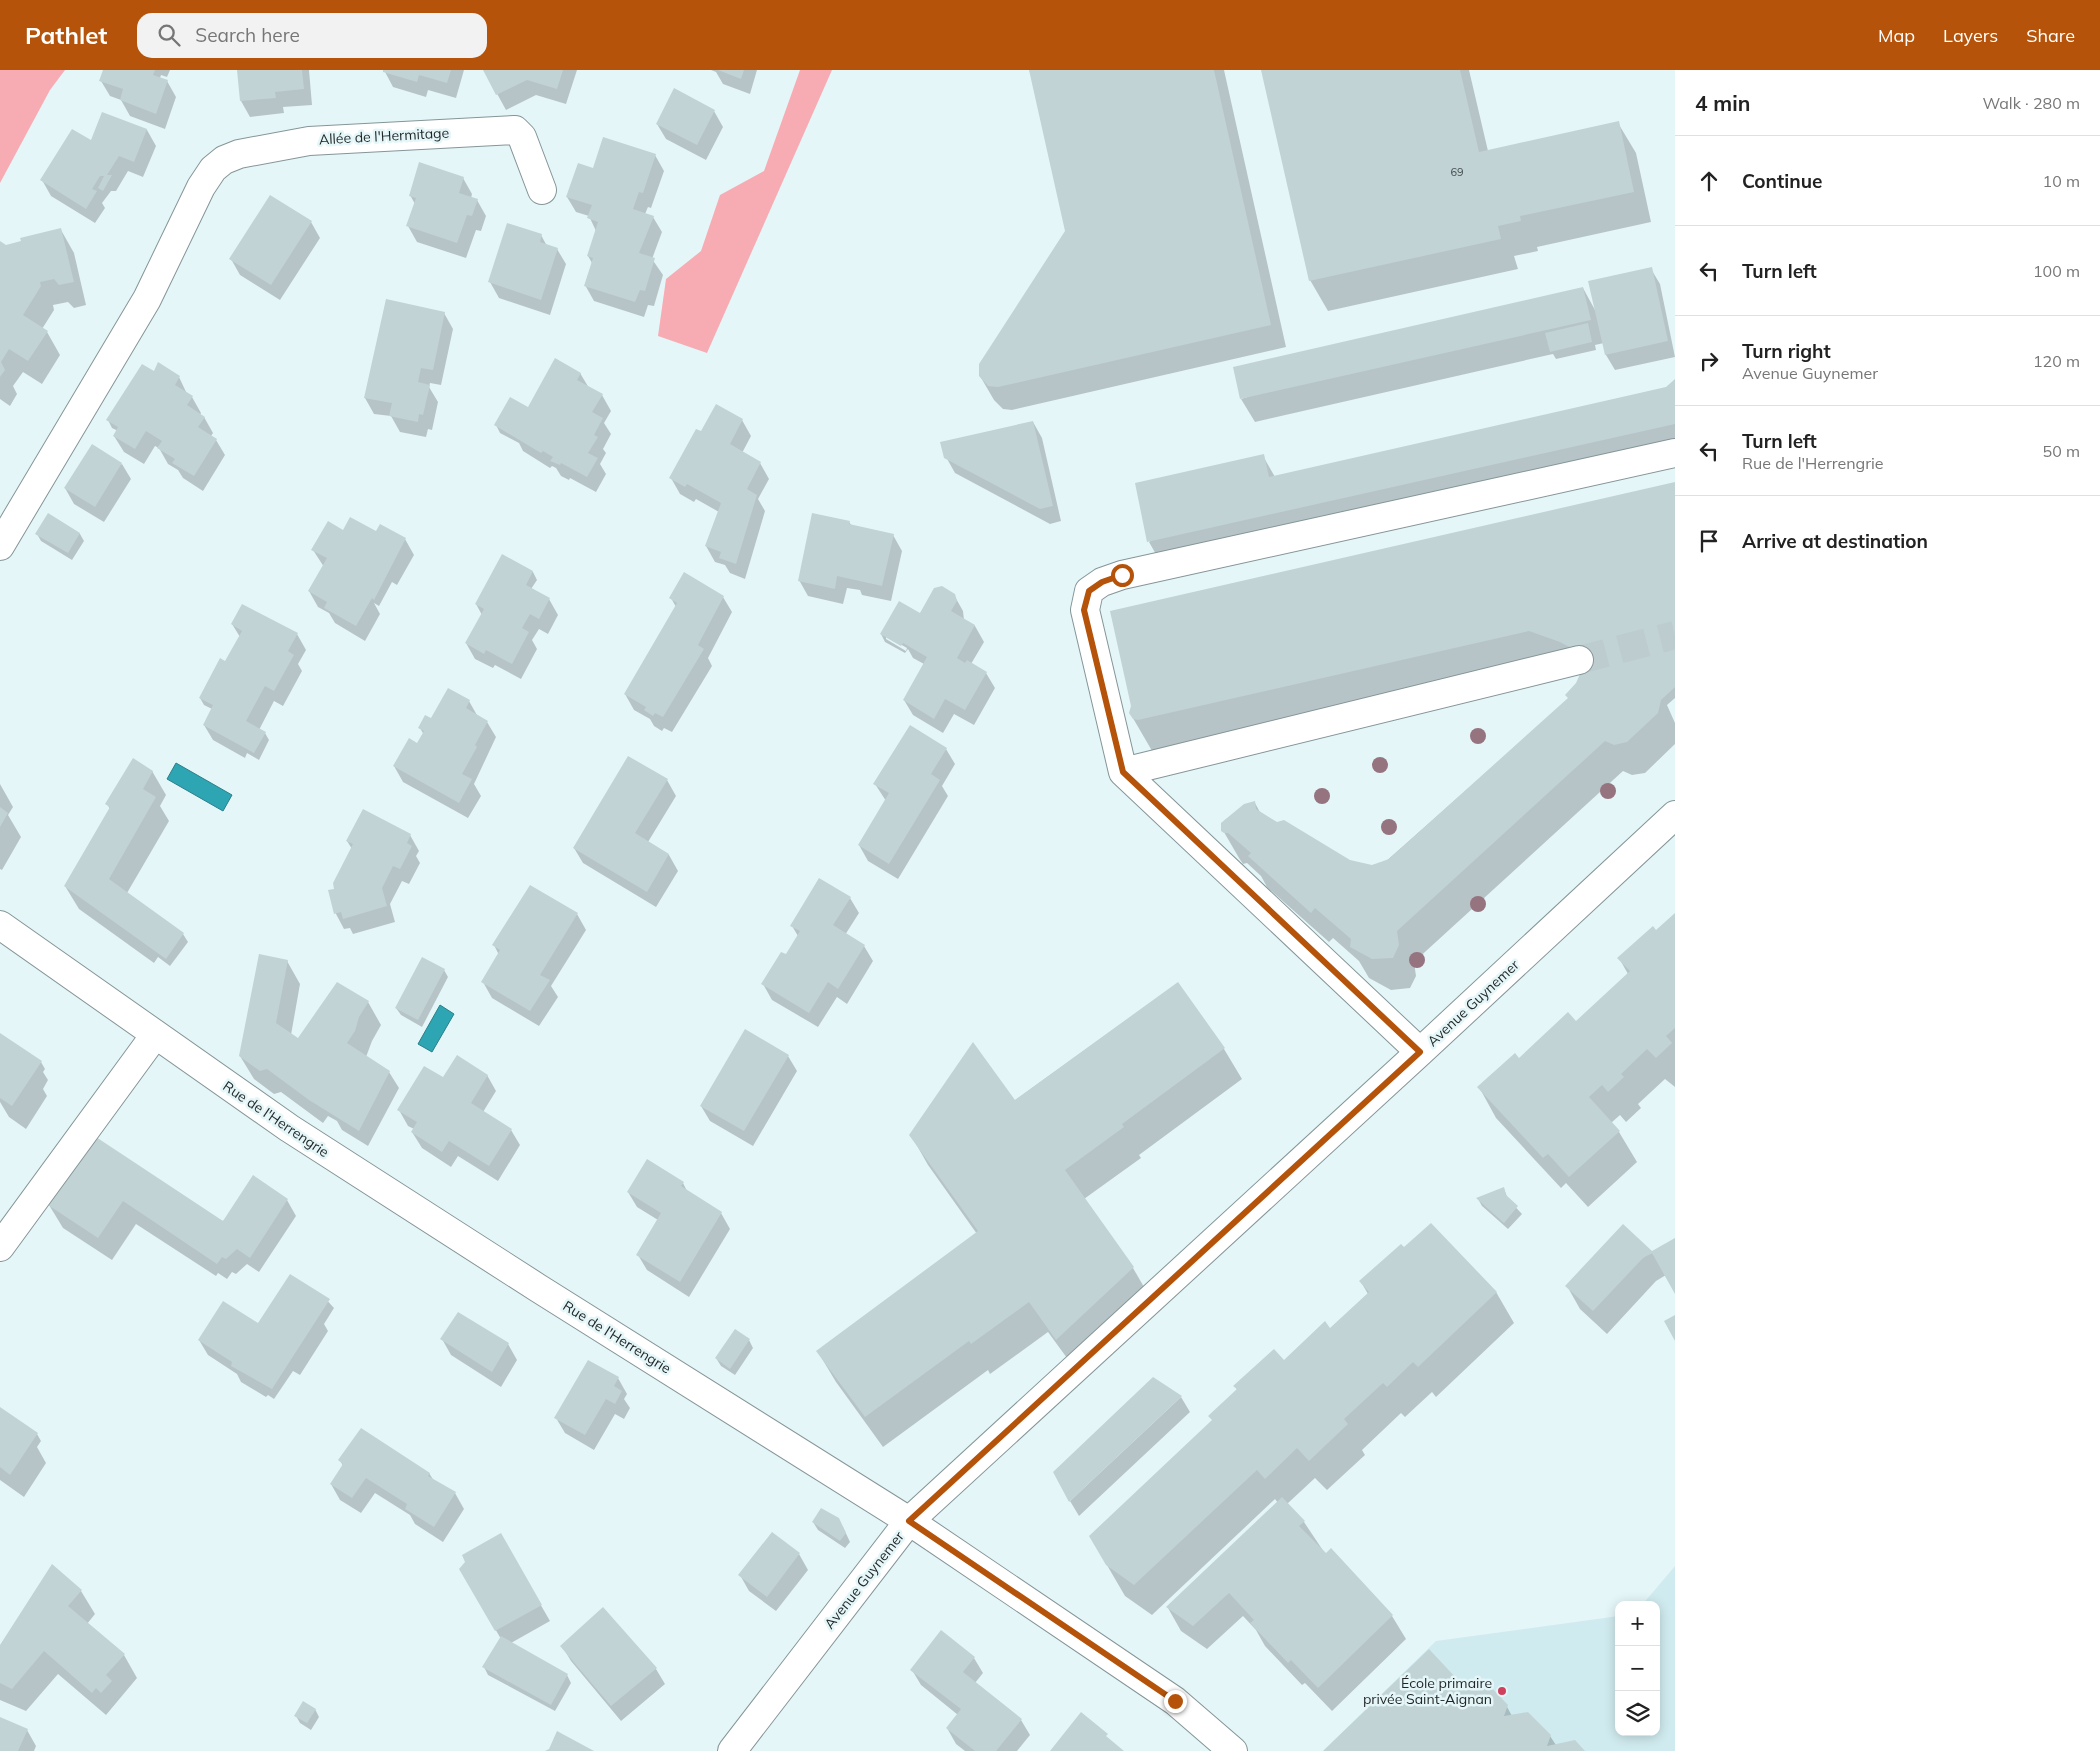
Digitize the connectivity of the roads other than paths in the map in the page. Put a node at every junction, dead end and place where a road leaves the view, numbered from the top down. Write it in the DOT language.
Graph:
graph roads {
  1 [pos="542,190"];
  2 [pos="1675,453"];
  3 [pos="0,546"];
  4 [pos="1579,660"];
  5 [pos="1123,772"];
  6 [pos="1675,814"];
  7 [pos="0,925"];
  8 [pos="155,1035"];
  9 [pos="1420,1052"];
  10 [pos="0,1247"];
  11 [pos="909,1521"];
  12 [pos="732,1751"];
  13 [pos="1232,1751"];
  1 -- 3 [label="street, Allée de l'Hermitage"];
  2 -- 5 [label="street"];
  4 -- 5 [label="street"];
  5 -- 9 [label="street"];
  6 -- 9 [label="street, Avenue Guynemer"];
  7 -- 8 [label="street, Rue de l'Herrengrie"];
  8 -- 10 [label="street"];
  8 -- 11 [label="street, Rue de l'Herrengrie"];
  9 -- 11 [label="street, Avenue Guynemer"];
  11 -- 12 [label="street, Avenue Guynemer"];
  11 -- 13 [label="street, Rue de l'Herrengrie"];
}
